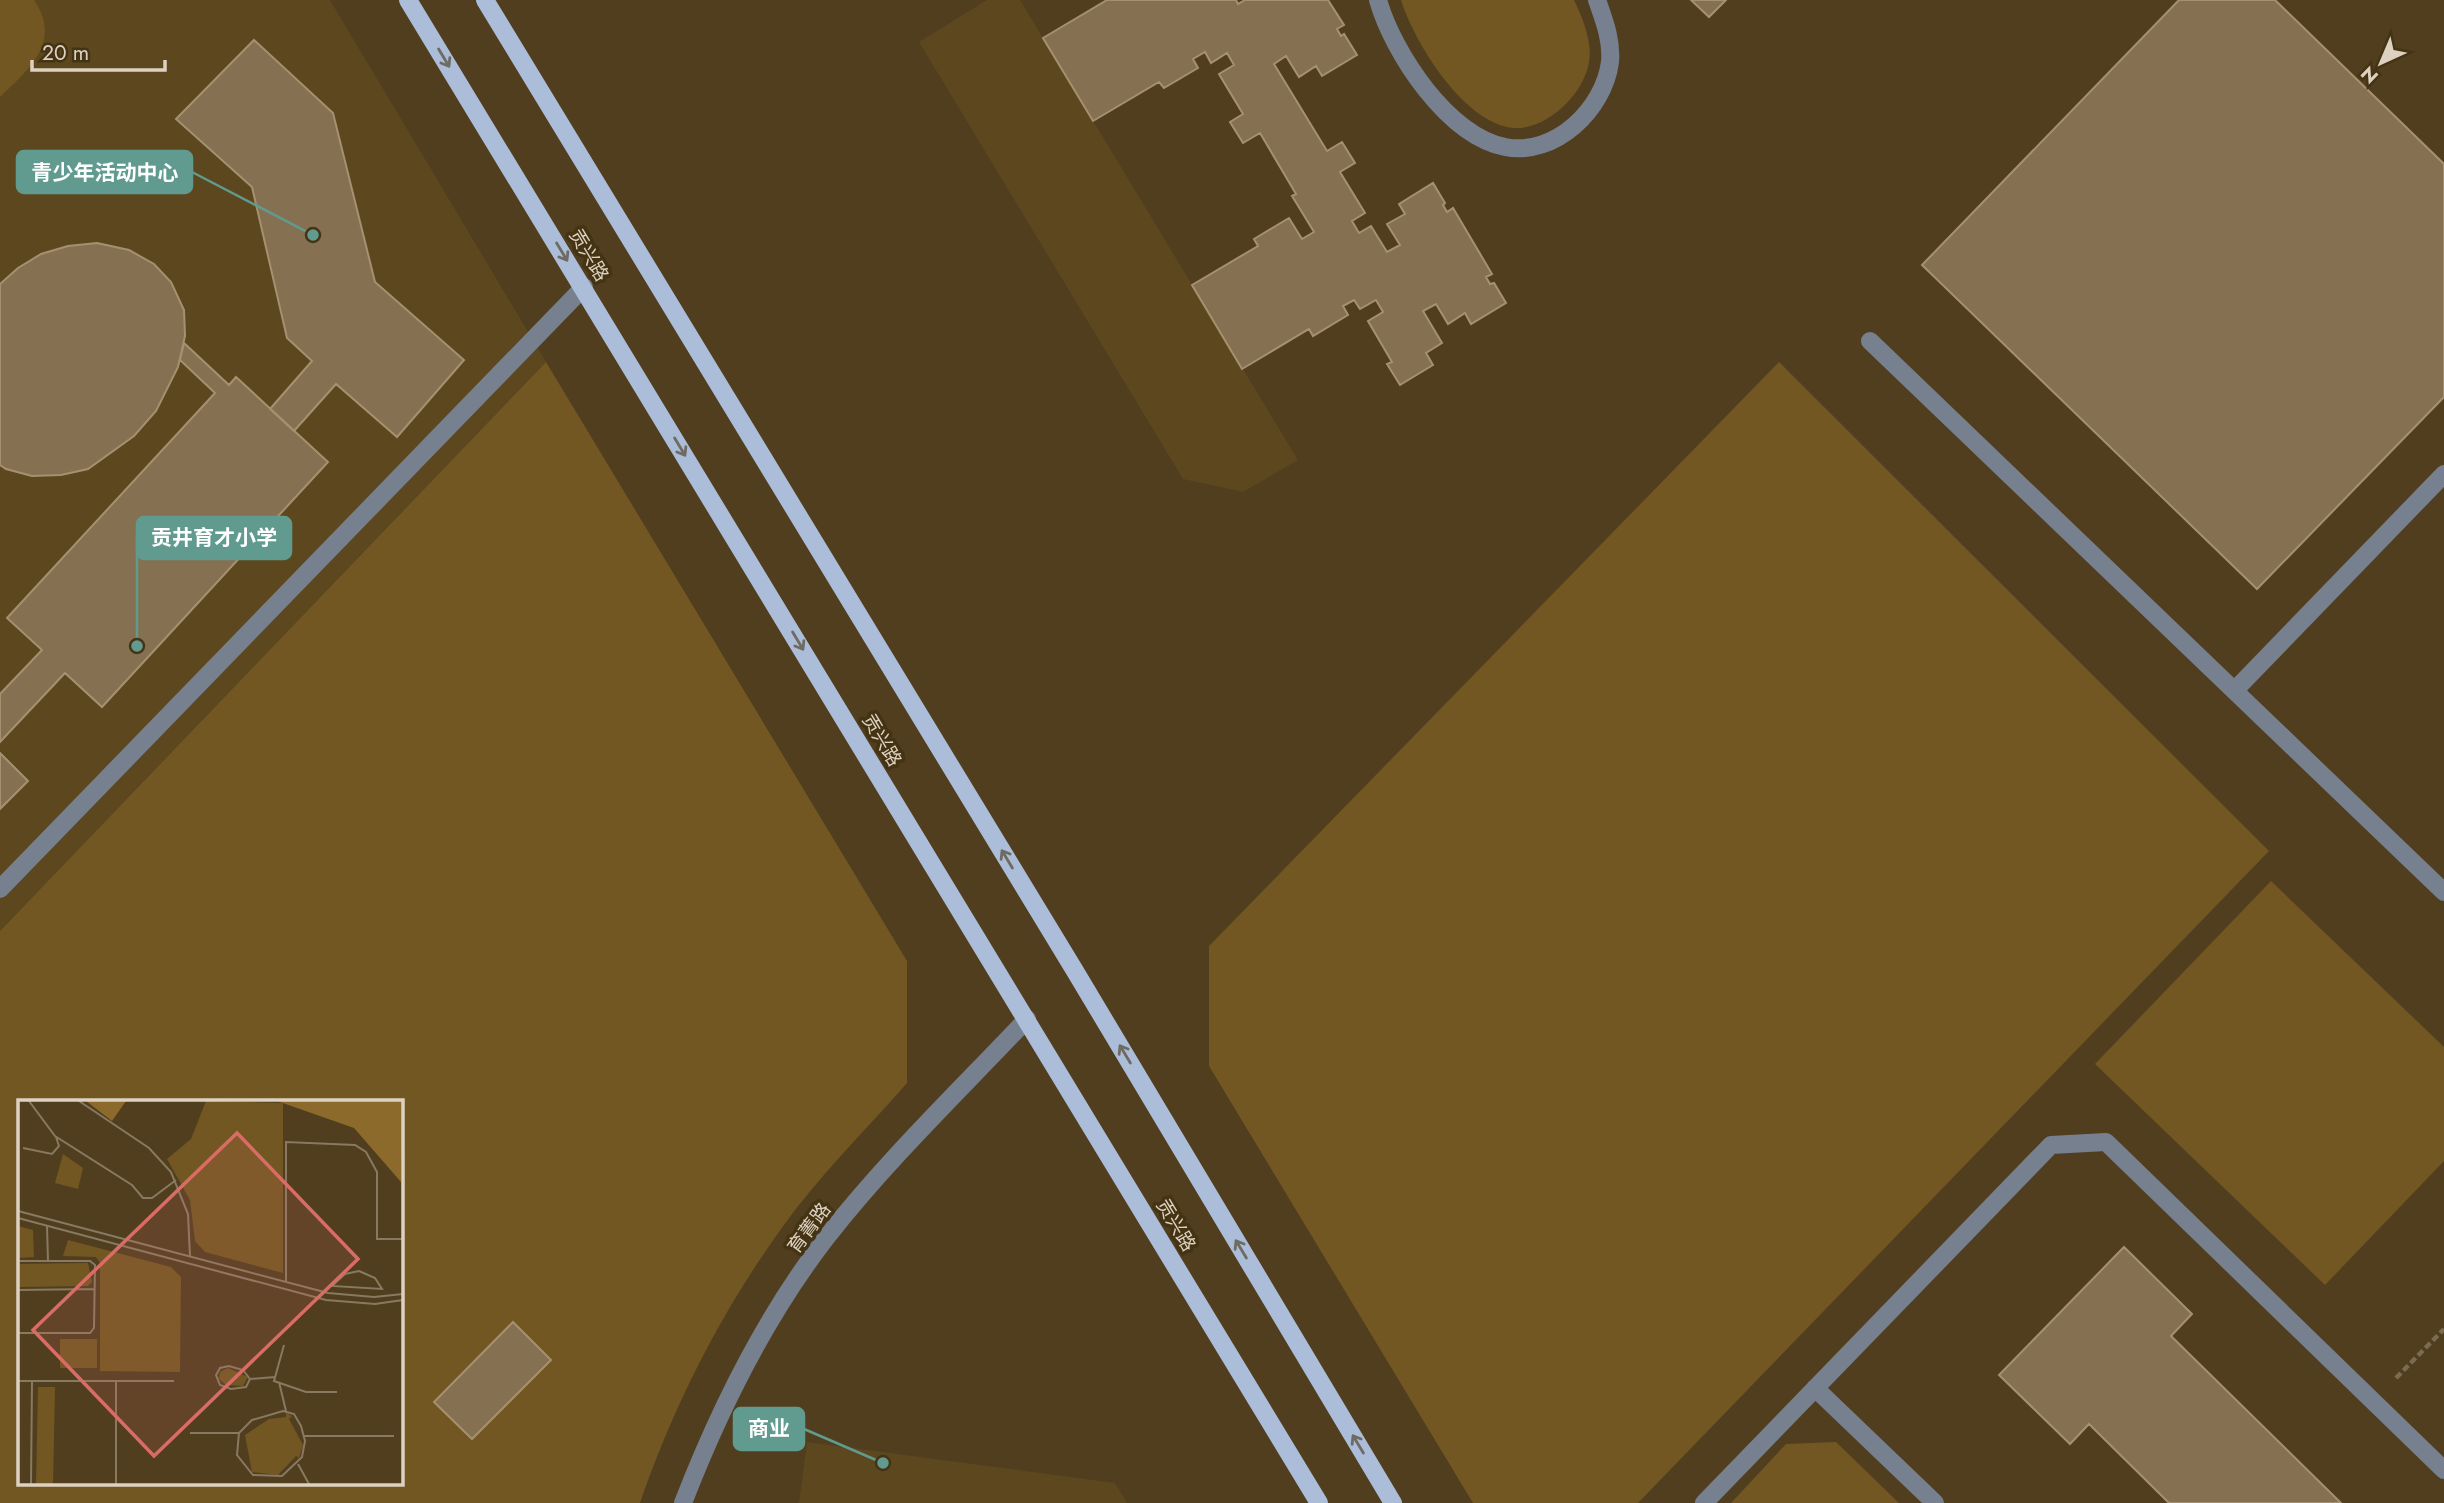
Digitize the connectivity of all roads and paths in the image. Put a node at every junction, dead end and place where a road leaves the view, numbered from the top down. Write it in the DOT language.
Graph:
graph roads {
  1 [pos="408,0"];
  2 [pos="485,0"];
  3 [pos="1378,0"];
  4 [pos="1597,0"];
  5 [pos="583,287"];
  6 [pos="1870,341"];
  7 [pos="2444,474"];
  8 [pos="2235,690"];
  9 [pos="0,889"];
  10 [pos="2444,892"];
  11 [pos="1027,1019"];
  12 [pos="2444,1329"];
  13 [pos="1815,1388"];
  14 [pos="2373,1402"];
  15 [pos="2444,1470"];
  16 [pos="683,1503"];
  17 [pos="1319,1503"];
  18 [pos="1393,1503"];
  19 [pos="1704,1503"];
  20 [pos="1935,1503"];
  1 -- 5 [label="main road, 贡兴路, one-way"];
  18 -- 2 [label="main road, one-way"];
  3 -- 4 [label="street"];
  5 -- 9 [label="street"];
  5 -- 11 [label="main road, 贡兴路, one-way"];
  6 -- 8 [label="street"];
  7 -- 8 [label="street"];
  8 -- 10 [label="street"];
  11 -- 16 [label="street, 育菁路"];
  11 -- 17 [label="main road, 贡兴路"];
  12 -- 14 [label="path"];
  13 -- 14 [label="street"];
  13 -- 19 [label="street"];
  13 -- 20 [label="street"];
  14 -- 15 [label="street"];
}
